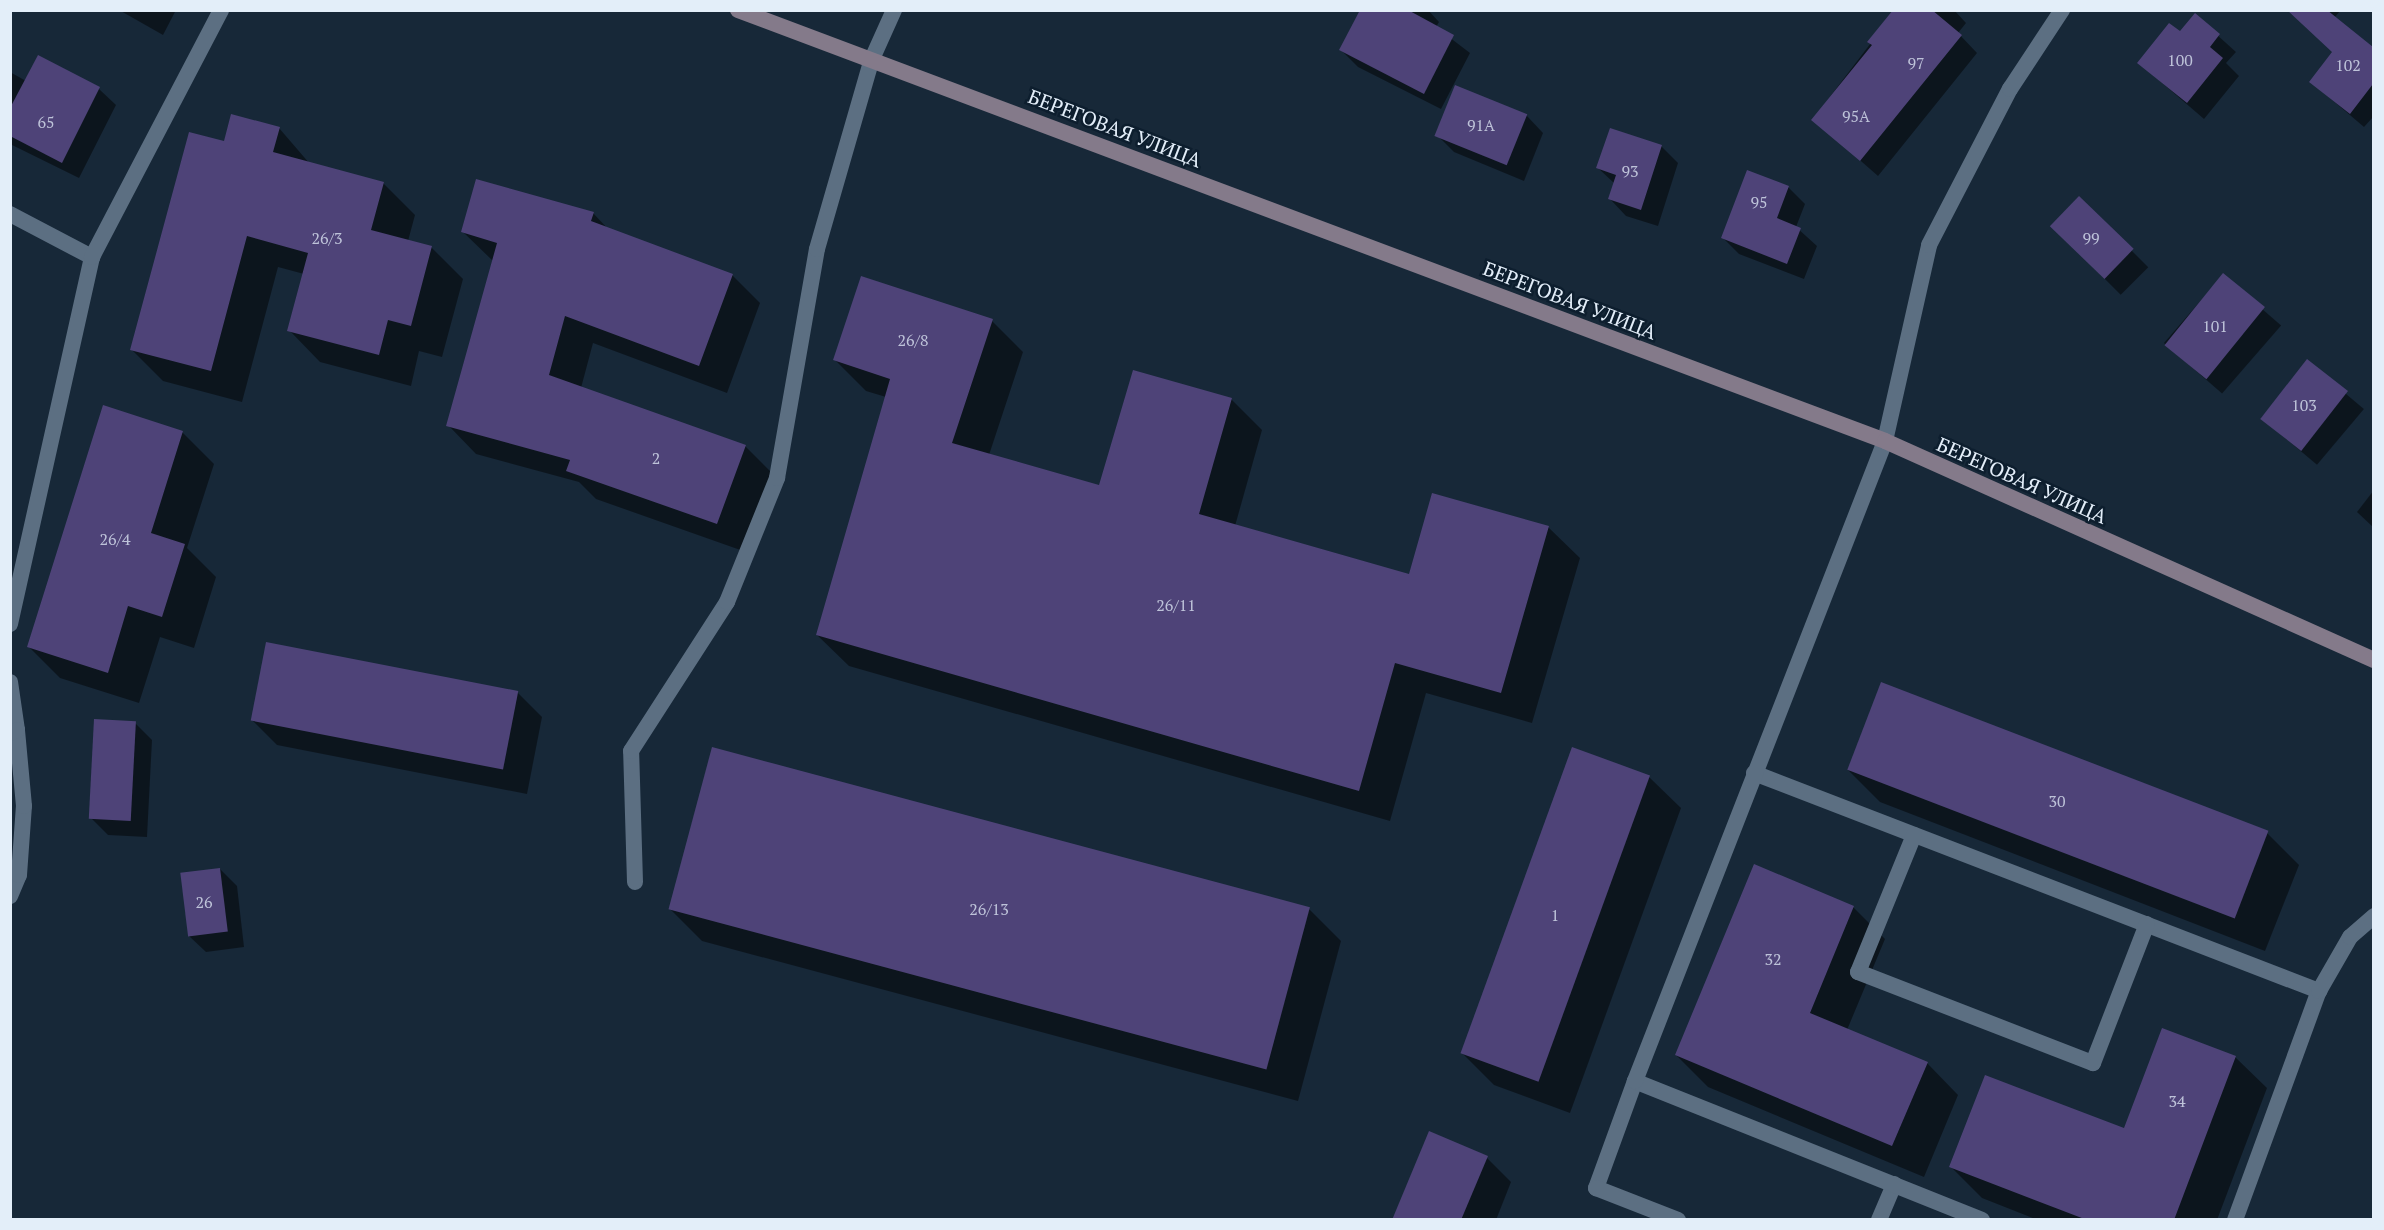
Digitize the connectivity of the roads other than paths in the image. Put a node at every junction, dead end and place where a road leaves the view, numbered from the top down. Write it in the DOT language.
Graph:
graph roads {
  1 [pos="222,10"];
  2 [pos="738,10"];
  3 [pos="894,10"];
  4 [pos="2062,10"];
  5 [pos="872,59"];
  6 [pos="10,214"];
  7 [pos="92,257"];
  8 [pos="1885,441"];
  9 [pos="10,624"];
  10 [pos="2373,660"];
  11 [pos="10,682"];
  12 [pos="14,731"];
  13 [pos="1754,773"];
  14 [pos="1914,835"];
  15 [pos="635,882"];
  16 [pos="10,896"];
  17 [pos="2373,916"];
  18 [pos="2146,924"];
  19 [pos="2319,990"];
  20 [pos="1635,1082"];
  21 [pos="1894,1184"];
  22 [pos="1678,1220"];
  23 [pos="1879,1220"];
  24 [pos="1982,1220"];
  25 [pos="2235,1220"];
  1 -- 7 [label="street"];
  2 -- 5 [label="main road, БЕРЕГОВАЯ УЛИЦА"];
  3 -- 5 [label="street"];
  4 -- 8 [label="street"];
  5 -- 8 [label="main road, БЕРЕГОВАЯ УЛИЦА"];
  5 -- 15 [label="street"];
  6 -- 7 [label="street"];
  7 -- 9 [label="street"];
  8 -- 10 [label="main road, БЕРЕГОВАЯ УЛИЦА"];
  8 -- 13 [label="street"];
  11 -- 12 [label="street"];
  12 -- 16 [label="street"];
  13 -- 14 [label="street"];
  13 -- 20 [label="street"];
  14 -- 18 [label="street"];
  14 -- 18 [label="street"];
  17 -- 19 [label="street"];
  18 -- 19 [label="street"];
  19 -- 25 [label="street"];
  20 -- 21 [label="street"];
  20 -- 22 [label="street"];
  21 -- 23 [label="street"];
  21 -- 24 [label="street"];
}
